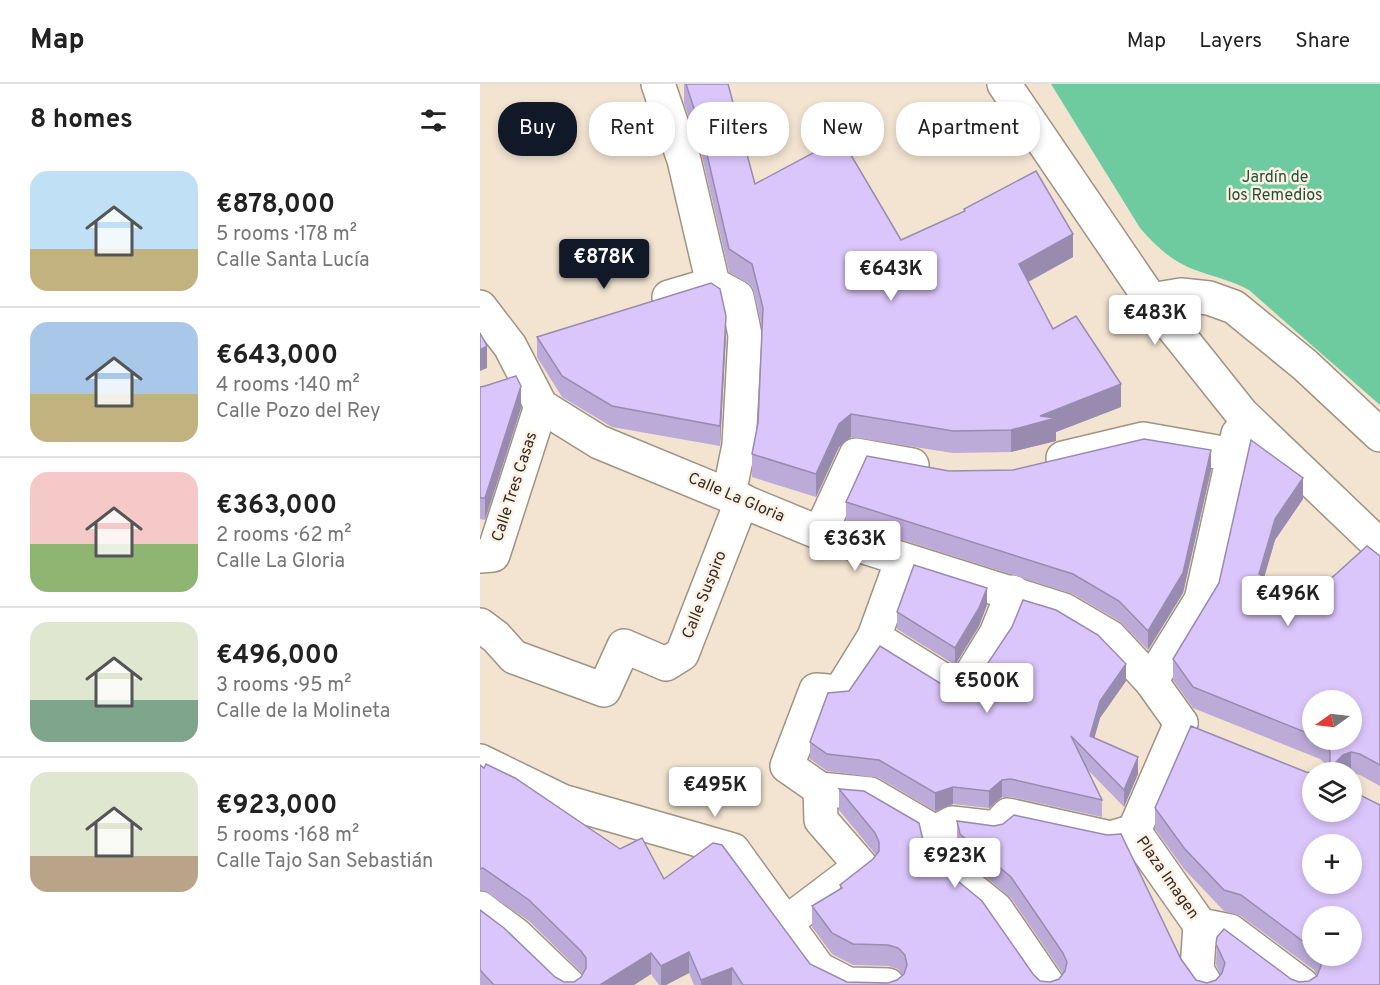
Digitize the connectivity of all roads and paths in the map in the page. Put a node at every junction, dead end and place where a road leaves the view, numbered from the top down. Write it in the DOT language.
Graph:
graph roads {
  1 [pos="658,84"];
  2 [pos="1004,84"];
  3 [pos="713,284"];
  4 [pos="1151,300"];
  5 [pos="645,304"];
  6 [pos="480,307"];
  7 [pos="544,335"];
  8 [pos="510,346"];
  9 [pos="524,375"];
  10 [pos="491,387"];
  11 [pos="541,406"];
  12 [pos="1242,414"];
  13 [pos="1380,435"];
  14 [pos="1234,454"];
  15 [pos="1035,465"];
  16 [pos="941,470"];
  17 [pos="736,497"];
  18 [pos="820,533"];
  19 [pos="1380,546"];
  20 [pos="480,556"];
  21 [pos="902,560"];
  22 [pos="1013,592"];
  23 [pos="480,625"];
  24 [pos="874,637"];
  25 [pos="1151,681"];
  26 [pos="1181,723"];
  27 [pos="1214,736"];
  28 [pos="480,761"];
  29 [pos="820,789"];
  30 [pos="1134,831"];
  31 [pos="935,832"];
  32 [pos="480,908"];
  33 [pos="787,922"];
  34 [pos="1200,925"];
  35 [pos="568,985"];
  36 [pos="888,985"];
  37 [pos="1048,985"];
  38 [pos="1206,985"];
  39 [pos="1302,985"];
  1 -- 3 [label="street"];
  2 -- 4 [label="street"];
  3 -- 5 [label="street"];
  3 -- 17 [label="street"];
  4 -- 12 [label="street"];
  4 -- 13 [label="street"];
  6 -- 8 [label="street, Calle La Gloria"];
  7 -- 8 [label="street"];
  8 -- 9 [label="street, Calle La Gloria"];
  9 -- 10 [label="street"];
  9 -- 11 [label="street, Calle La Gloria"];
  11 -- 17 [label="street, Calle La Gloria"];
  11 -- 20 [label="street, Calle Tres Casas"];
  12 -- 14 [label="street"];
  12 -- 19 [label="street"];
  14 -- 15 [label="street"];
  14 -- 25 [label="street"];
  16 -- 18 [label="street"];
  17 -- 18 [label="street, Calle La Gloria"];
  17 -- 23 [label="street, Calle Suspiro"];
  18 -- 21 [label="street, Calle La Gloria"];
  21 -- 22 [label="street, Calle La Gloria"];
  21 -- 24 [label="street"];
  22 -- 24 [label="street"];
  22 -- 25 [label="street, Calle La Gloria"];
  24 -- 29 [label="street"];
  25 -- 26 [label="street, Calle La Gloria"];
  26 -- 27 [label="street"];
  26 -- 30 [label="street"];
  28 -- 33 [label="street"];
  29 -- 31 [label="street"];
  29 -- 33 [label="street"];
  30 -- 31 [label="street"];
  30 -- 34 [label="street, Plaza Imagen"];
  31 -- 37 [label="street"];
  32 -- 35 [label="street"];
  33 -- 36 [label="street"];
  34 -- 38 [label="street"];
  34 -- 39 [label="street"];
}
